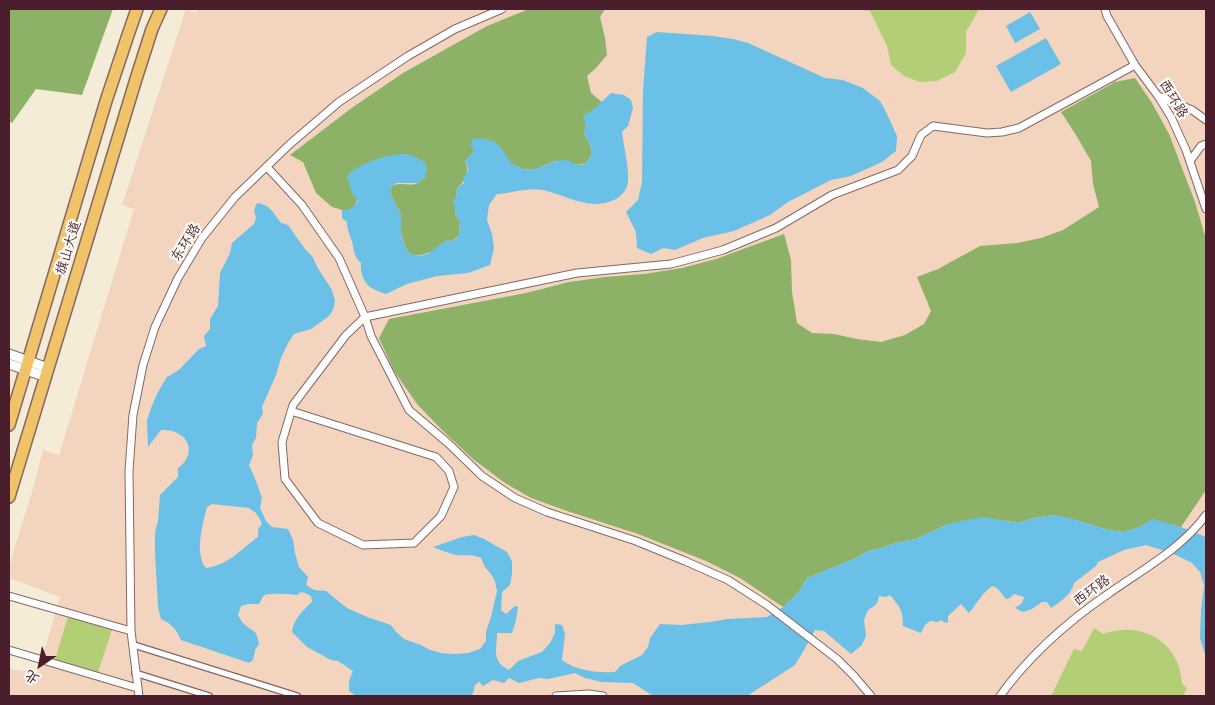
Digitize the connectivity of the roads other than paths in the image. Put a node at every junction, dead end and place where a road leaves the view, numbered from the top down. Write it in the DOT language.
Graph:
graph roads {
  1 [pos="137,9"];
  2 [pos="161,9"];
  3 [pos="502,9"];
  4 [pos="1105,9"];
  5 [pos="1135,65"];
  6 [pos="1158,96"];
  7 [pos="1206,120"];
  8 [pos="1206,144"];
  9 [pos="1190,161"];
  10 [pos="267,167"];
  11 [pos="1206,209"];
  12 [pos="366,317"];
  13 [pos="9,354"];
  14 [pos="9,364"];
  15 [pos="27,366"];
  16 [pos="47,373"];
  17 [pos="291,411"];
  18 [pos="9,424"];
  19 [pos="9,496"];
  20 [pos="1206,515"];
  21 [pos="9,596"];
  22 [pos="131,631"];
  23 [pos="134,645"];
  24 [pos="9,650"];
  25 [pos="135,673"];
  26 [pos="138,692"];
  27 [pos="209,696"];
  28 [pos="298,696"];
  29 [pos="556,696"];
  30 [pos="603,696"];
  31 [pos="871,696"];
  32 [pos="1000,696"];
  1 -- 15 [label="highway, 旗山大道"];
  2 -- 16 [label="highway, 旗山大道"];
  3 -- 10 [label="street, 东环路"];
  4 -- 5 [label="street, 西环路"];
  5 -- 6 [label="street, 西环路"];
  5 -- 12 [label="street"];
  6 -- 7 [label="street"];
  6 -- 9 [label="street, 西环路"];
  8 -- 9 [label="street"];
  9 -- 11 [label="street, 西环路"];
  10 -- 12 [label="street"];
  10 -- 22 [label="street, 东环路"];
  12 -- 17 [label="street"];
  12 -- 31 [label="street"];
  13 -- 15 [label="street"];
  14 -- 15 [label="street"];
  15 -- 16 [label="street"];
  15 -- 18 [label="highway, 旗山大道"];
  16 -- 19 [label="highway, 旗山大道"];
  17 -- 17 [label="street"];
  20 -- 32 [label="street, 西环路"];
  21 -- 22 [label="street"];
  22 -- 23 [label="street, 东环路"];
  23 -- 25 [label="street, 东环路"];
  23 -- 28 [label="street"];
  24 -- 26 [label="street"];
  25 -- 26 [label="street, 东环路"];
  25 -- 27 [label="street"];
  29 -- 30 [label="street"];
}
